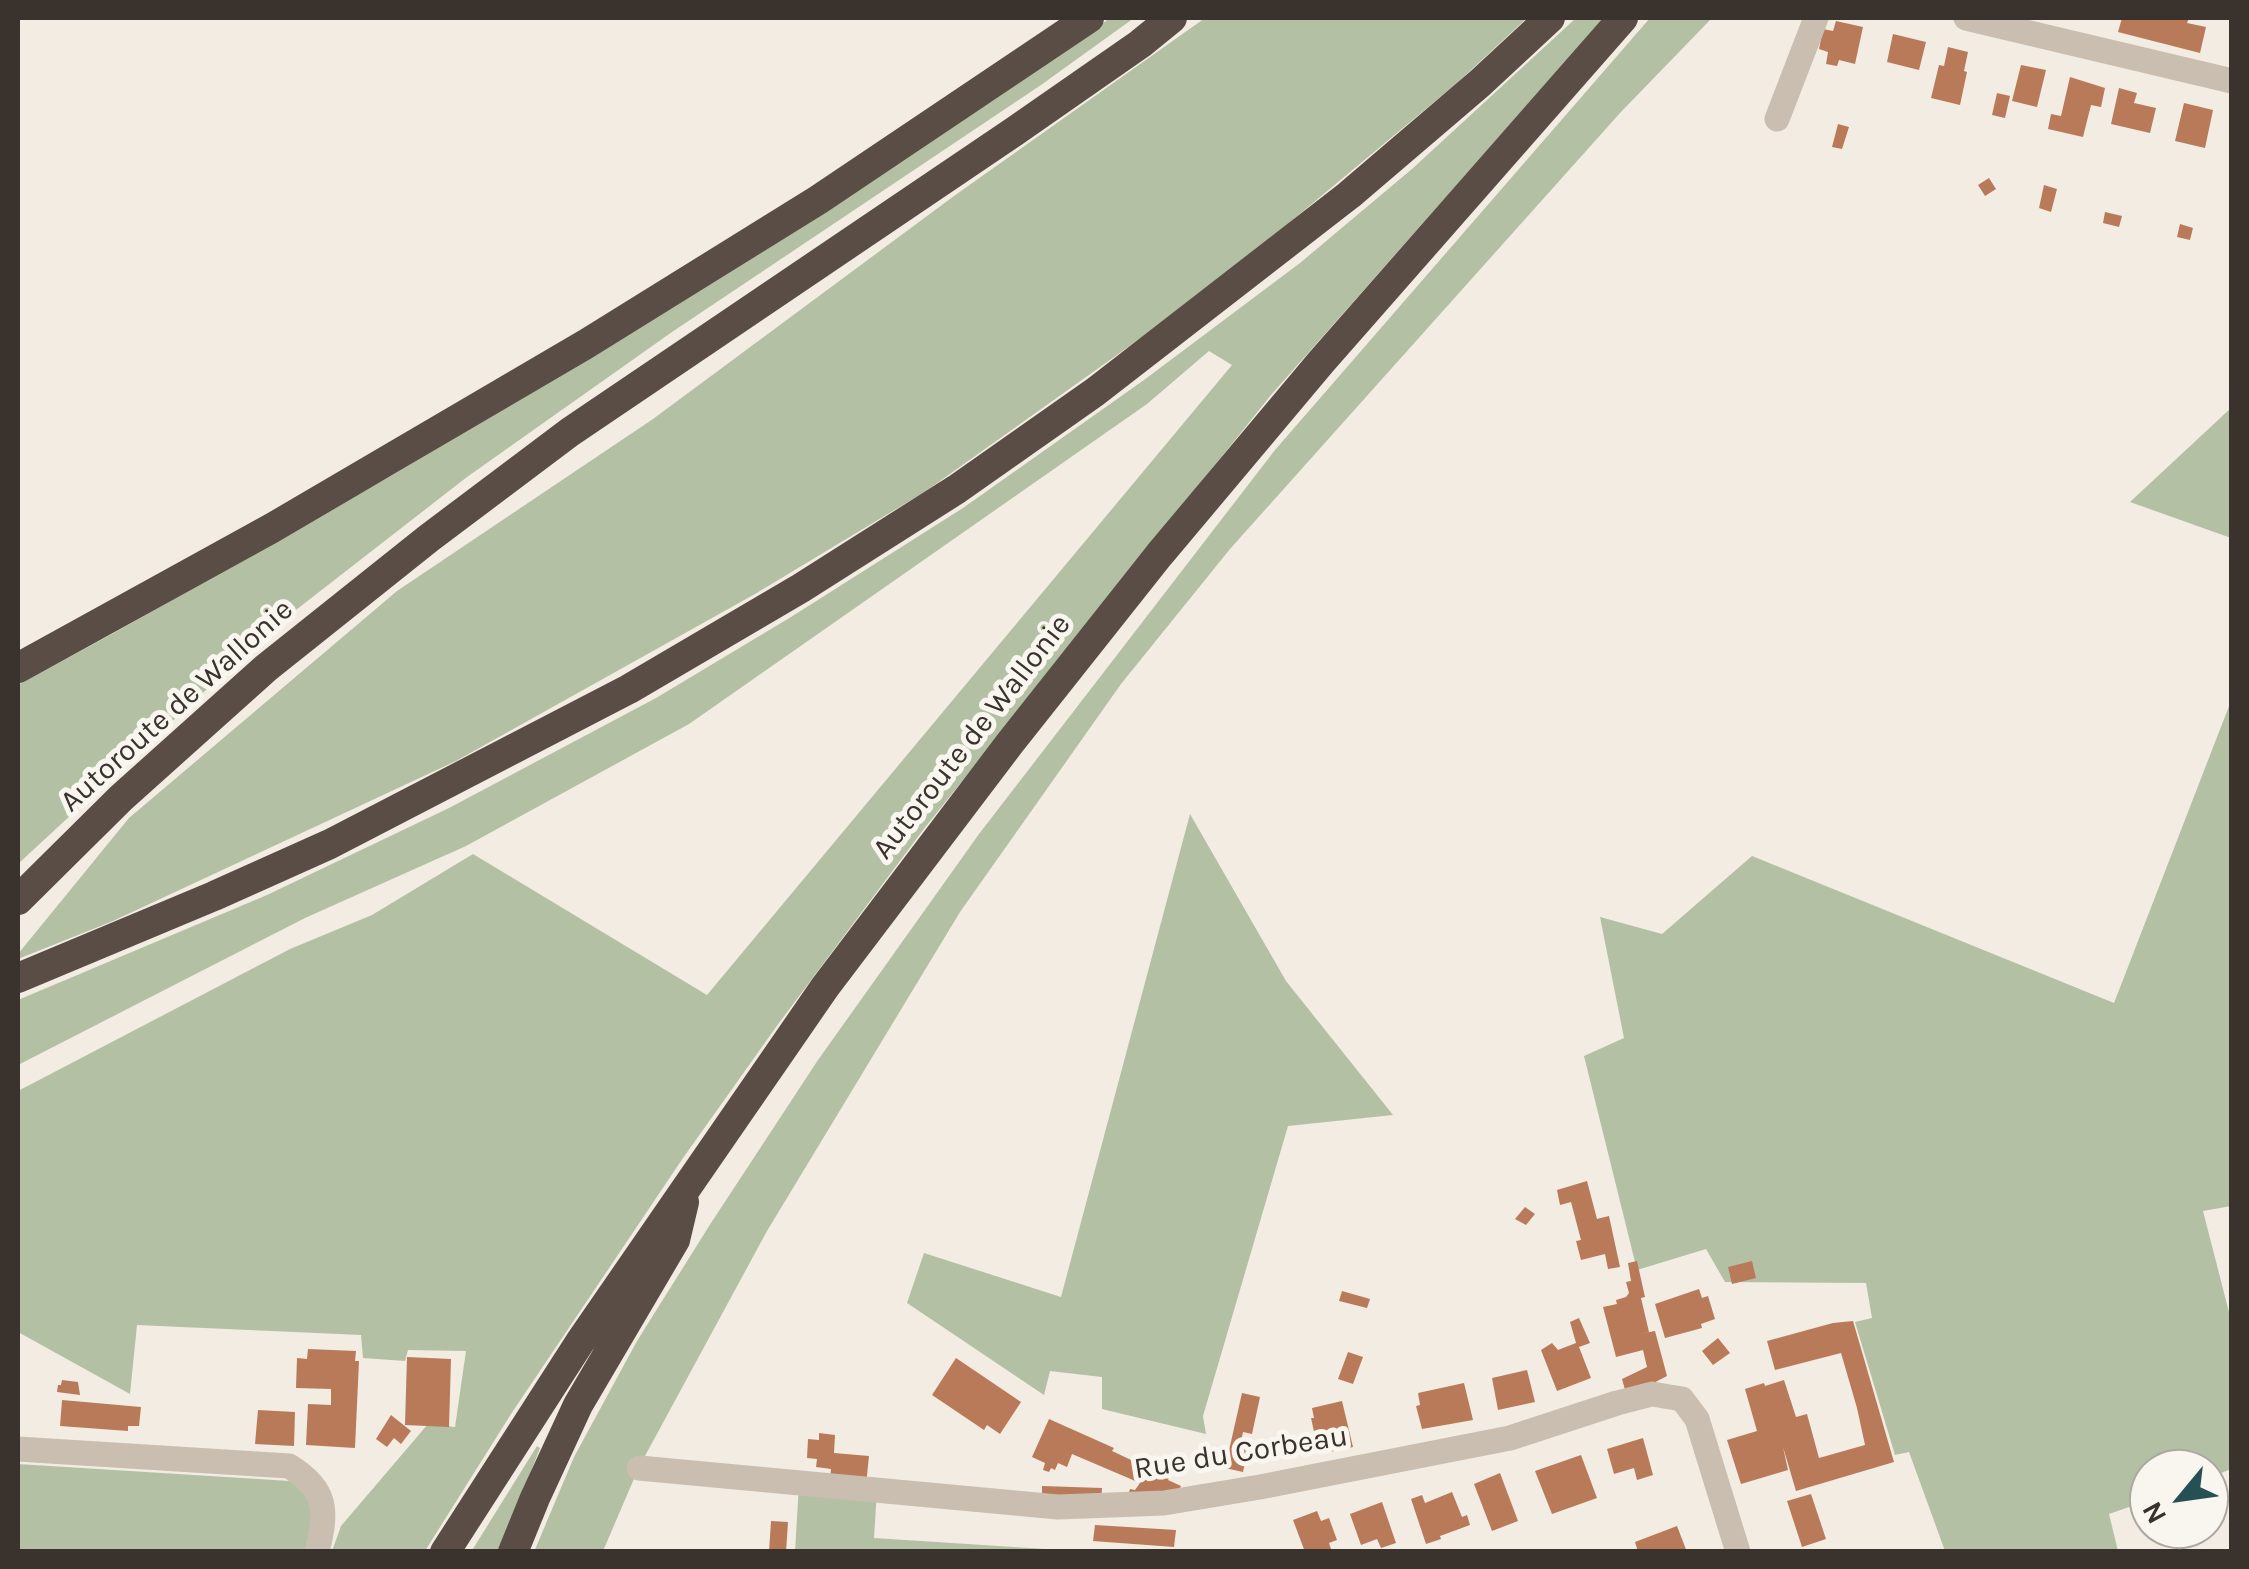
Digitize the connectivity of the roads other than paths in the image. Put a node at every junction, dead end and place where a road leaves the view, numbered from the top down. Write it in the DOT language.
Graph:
graph roads {
  1 [pos="1089,18"];
  2 [pos="1172,18"];
  3 [pos="1550,18"];
  4 [pos="1623,18"];
  5 [pos="1816,18"];
  6 [pos="1966,18"];
  7 [pos="2232,81"];
  8 [pos="1777,119"];
  9 [pos="18,668"];
  10 [pos="18,900"];
  11 [pos="18,978"];
  12 [pos="688,1184"];
  13 [pos="18,1450"];
  14 [pos="639,1468"];
  15 [pos="317,1552"];
  16 [pos="446,1552"];
  17 [pos="513,1552"];
  18 [pos="1738,1552"];
  1 -- 9 [label="highway"];
  2 -- 10 [label="highway, Autoroute de Wallonie"];
  3 -- 11 [label="highway"];
  4 -- 12 [label="highway, Autoroute de Wallonie"];
  5 -- 8 [label="street"];
  6 -- 7 [label="street"];
  12 -- 16 [label="highway, Autoroute de Wallonie"];
  12 -- 17 [label="highway"];
  13 -- 15 [label="street"];
  14 -- 18 [label="street, Rue du Corbeau"];
}
